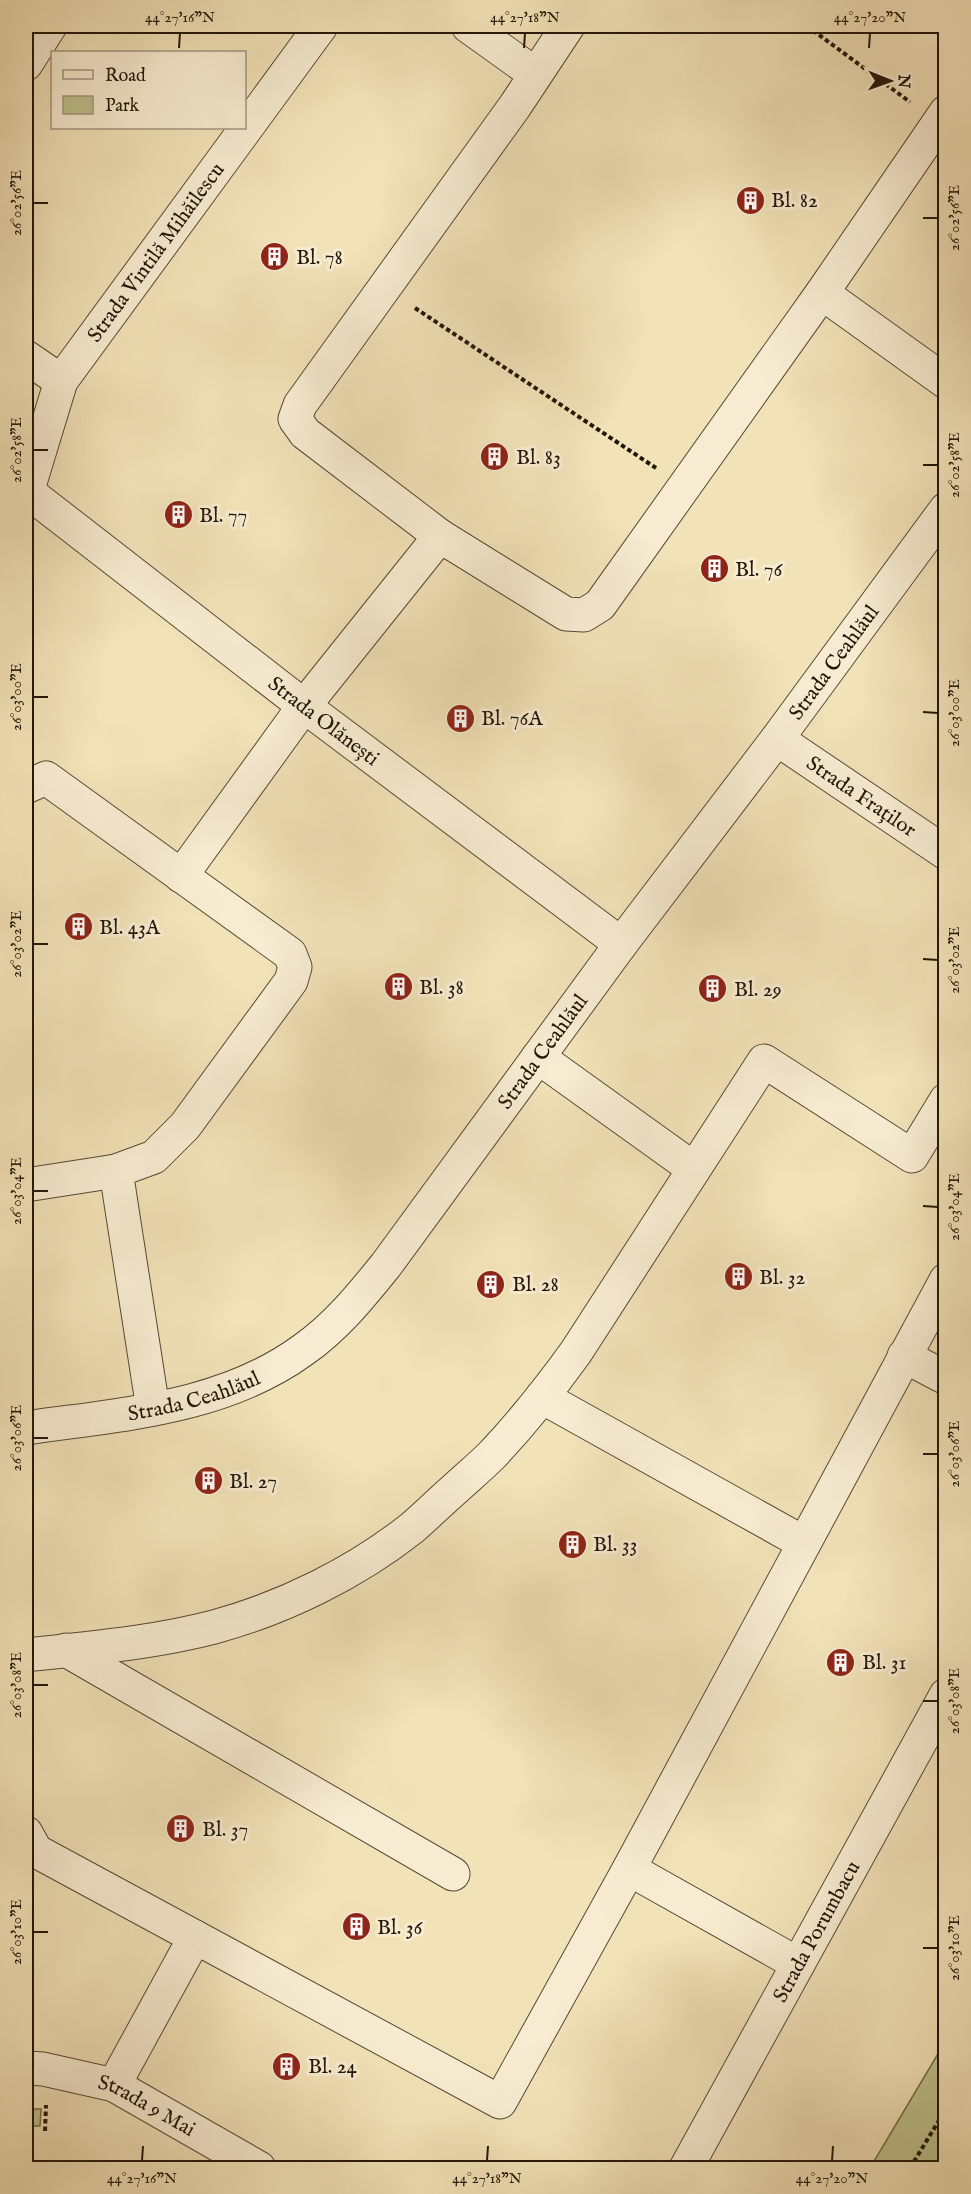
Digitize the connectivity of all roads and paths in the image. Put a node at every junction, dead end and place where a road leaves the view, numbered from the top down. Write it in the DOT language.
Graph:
graph roads {
  1 [pos="50,26"];
  2 [pos="321,26"];
  3 [pos="468,26"];
  4 [pos="568,26"];
  5 [pos="807,26"];
  6 [pos="26,64"];
  7 [pos="535,74"];
  8 [pos="942,117"];
  9 [pos="246,129"];
  10 [pos="246,129"];
  11 [pos="384,287"];
  12 [pos="822,293"];
  13 [pos="26,357"];
  14 [pos="62,381"];
  15 [pos="945,382"];
  16 [pos="684,486"];
  17 [pos="27,494"];
  18 [pos="939,530"];
  19 [pos="440,536"];
  20 [pos="304,706"];
  21 [pos="777,739"];
  22 [pos="26,787"];
  23 [pos="945,853"];
  24 [pos="181,876"];
  25 [pos="621,944"];
  26 [pos="538,1057"];
  27 [pos="945,1100"];
  28 [pos="694,1169"];
  29 [pos="116,1171"];
  30 [pos="26,1185"];
  31 [pos="945,1280"];
  32 [pos="904,1356"];
  33 [pos="945,1378"];
  34 [pos="542,1397"];
  35 [pos="153,1409"];
  36 [pos="26,1428"];
  37 [pos="804,1543"];
  38 [pos="66,1650"];
  39 [pos="26,1655"];
  40 [pos="945,1695"];
  41 [pos="26,1833"];
  42 [pos="629,1869"];
  43 [pos="453,1874"];
  44 [pos="195,1937"];
  45 [pos="798,1964"];
  46 [pos="26,2068"];
  47 [pos="114,2085"];
  48 [pos="945,2109"];
  49 [pos="259,2169"];
  50 [pos="686,2169"];
  51 [pos="910,2169"];
  1 -- 6 [label="street"];
  2 -- 10 [label="street, Strada Vintilă Mihăilescu"];
  3 -- 7 [label="street"];
  4 -- 7 [label="street"];
  5 -- 8 [label="path"];
  7 -- 11 [label="street"];
  8 -- 12 [label="street"];
  9 -- 14 [label="street, Strada Vintilă Mihăilescu"];
  11 -- 16 [label="path"];
  11 -- 19 [label="street"];
  12 -- 15 [label="street"];
  12 -- 16 [label="street"];
  13 -- 14 [label="street"];
  14 -- 17 [label="street, Strada Vintilă Mihăilescu"];
  16 -- 19 [label="street"];
  17 -- 20 [label="street, Strada Olănești"];
  18 -- 21 [label="street, Strada Ceahlăul"];
  19 -- 20 [label="street"];
  20 -- 24 [label="street"];
  20 -- 25 [label="street, Strada Olănești"];
  21 -- 23 [label="street, Strada Fraților"];
  21 -- 25 [label="street, Strada Ceahlăul"];
  22 -- 24 [label="street"];
  24 -- 29 [label="street"];
  25 -- 26 [label="street, Strada Ceahlăul"];
  26 -- 28 [label="street"];
  26 -- 35 [label="street, Strada Ceahlăul"];
  27 -- 28 [label="street"];
  28 -- 34 [label="street"];
  29 -- 30 [label="street"];
  29 -- 35 [label="street"];
  31 -- 32 [label="street"];
  32 -- 33 [label="street"];
  32 -- 37 [label="street"];
  34 -- 37 [label="street"];
  34 -- 38 [label="street"];
  35 -- 36 [label="street, Strada Ceahlăul"];
  37 -- 42 [label="street"];
  38 -- 39 [label="street"];
  38 -- 43 [label="street"];
  40 -- 45 [label="street, Strada Porumbacu"];
  41 -- 44 [label="street"];
  42 -- 44 [label="street"];
  42 -- 45 [label="street"];
  44 -- 47 [label="street"];
  45 -- 50 [label="street, Strada Porumbacu"];
  46 -- 47 [label="street, Strada 9 Mai"];
  47 -- 49 [label="street, Strada 9 Mai"];
  48 -- 51 [label="path"];
}
